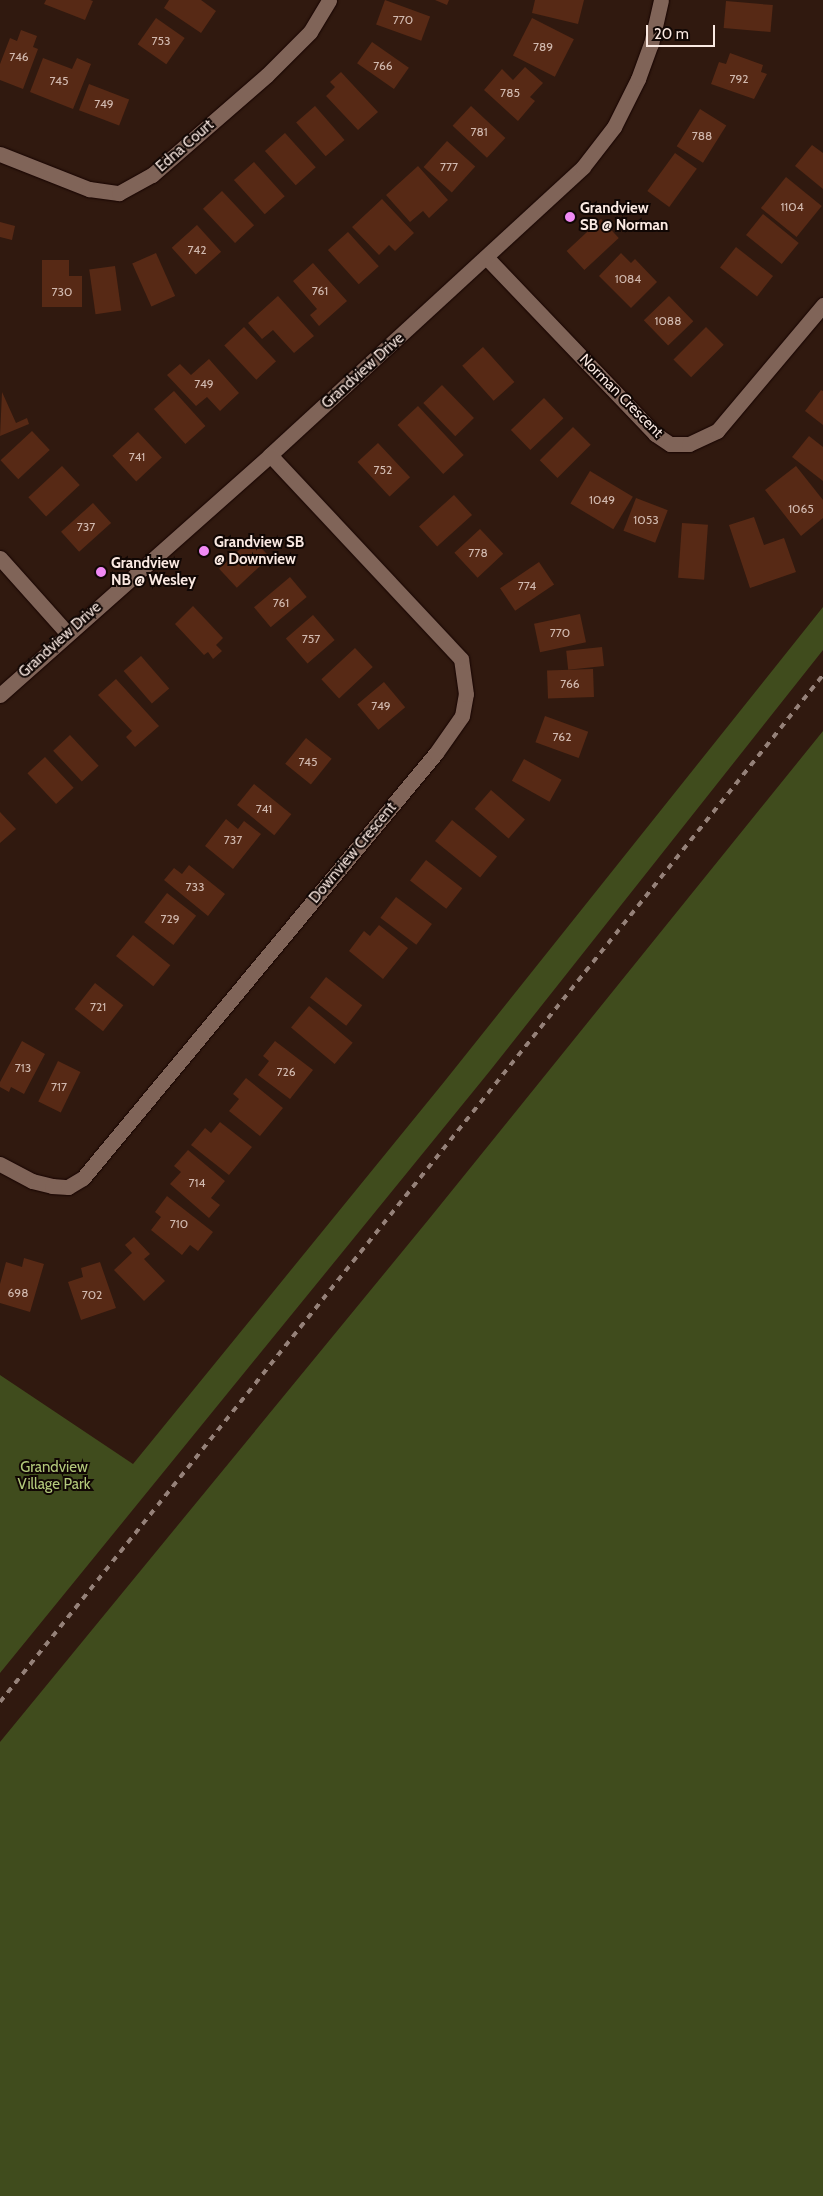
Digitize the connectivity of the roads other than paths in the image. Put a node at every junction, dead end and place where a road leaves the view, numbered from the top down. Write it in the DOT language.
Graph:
graph roads {
  1 [pos="329,0"];
  2 [pos="661,0"];
  3 [pos="0,154"];
  4 [pos="486,257"];
  5 [pos="823,305"];
  6 [pos="270,455"];
  7 [pos="0,558"];
  8 [pos="67,633"];
  9 [pos="0,695"];
  10 [pos="0,1164"];
  1 -- 3 [label="street, Edna Court"];
  2 -- 4 [label="street, Grandview Drive"];
  4 -- 5 [label="street, Norman Crescent"];
  4 -- 6 [label="street, Grandview Drive"];
  6 -- 8 [label="street, Grandview Drive"];
  6 -- 10 [label="street, Downview Crescent"];
  7 -- 8 [label="street"];
  8 -- 9 [label="street, Grandview Drive"];
}
